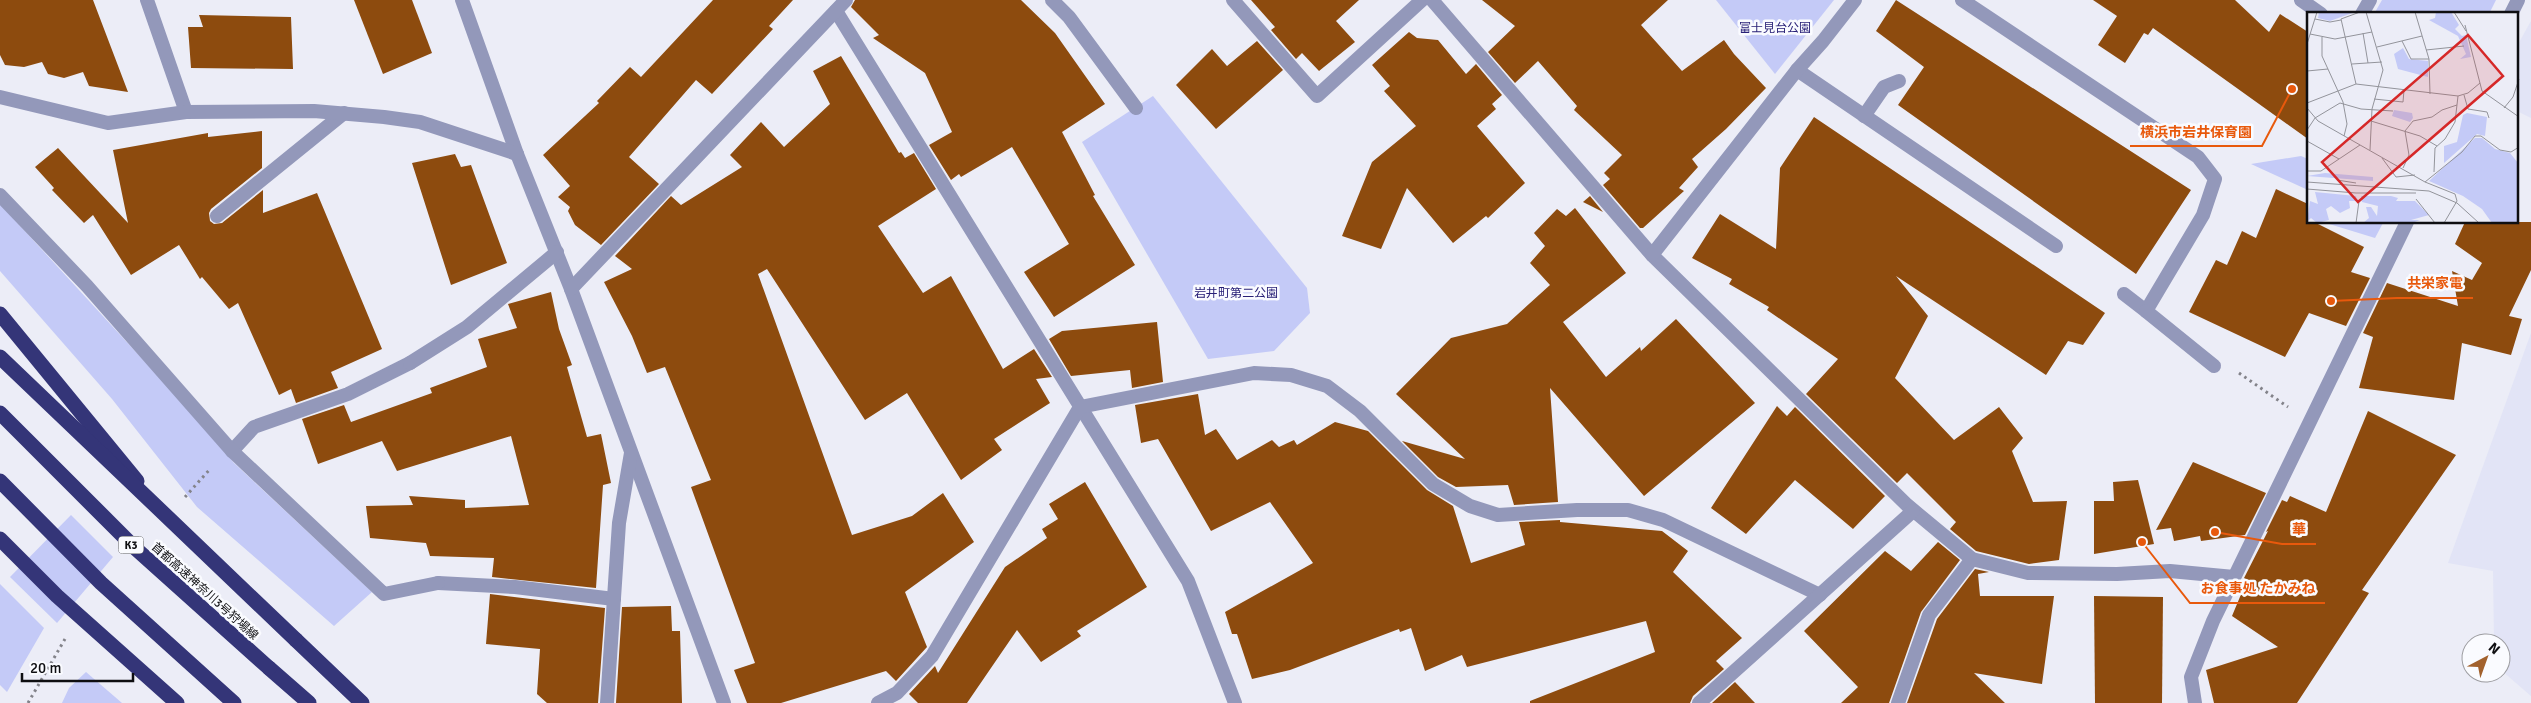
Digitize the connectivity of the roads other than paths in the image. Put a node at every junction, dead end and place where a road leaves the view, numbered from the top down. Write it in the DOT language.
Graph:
graph roads {
  1 [pos="147,0"];
  2 [pos="462,0"];
  3 [pos="846,0"];
  4 [pos="1052,0"];
  5 [pos="1234,0"];
  6 [pos="1422,0"];
  7 [pos="1432,0"];
  8 [pos="1855,0"];
  9 [pos="1962,0"];
  10 [pos="2301,0"];
  11 [pos="2370,0"];
  12 [pos="2518,0"];
  13 [pos="836,11"];
  14 [pos="2318,12"];
  15 [pos="2363,12"];
  16 [pos="2512,12"];
  17 [pos="1797,70"];
  18 [pos="1899,81"];
  19 [pos="0,97"];
  20 [pos="1136,108"];
  21 [pos="186,112"];
  22 [pos="344,113"];
  23 [pos="1864,116"];
  24 [pos="517,154"];
  25 [pos="0,195"];
  26 [pos="217,216"];
  27 [pos="2406,224"];
  28 [pos="2056,246"];
  29 [pos="557,252"];
  30 [pos="1652,255"];
  31 [pos="572,289"];
  32 [pos="2124,294"];
  33 [pos="2146,311"];
  34 [pos="0,314"];
  35 [pos="0,357"];
  36 [pos="2214,366"];
  37 [pos="1080,407"];
  38 [pos="0,413"];
  39 [pos="232,451"];
  40 [pos="632,453"];
  41 [pos="0,481"];
  42 [pos="1913,511"];
  43 [pos="166,516"];
  44 [pos="0,539"];
  45 [pos="1972,559"];
  46 [pos="2234,577"];
  47 [pos="1820,595"];
  48 [pos="614,599"];
  49 [pos="177,703"];
  50 [pos="234,703"];
  51 [pos="309,703"];
  52 [pos="362,703"];
  53 [pos="607,703"];
  54 [pos="724,703"];
  55 [pos="878,703"];
  56 [pos="1235,703"];
  57 [pos="1699,703"];
  58 [pos="1898,703"];
  59 [pos="2195,703"];
  1 -- 21 [label="street"];
  2 -- 24 [label="street"];
  3 -- 13 [label="street"];
  4 -- 20 [label="street"];
  5 -- 6 [label="street"];
  7 -- 30 [label="street"];
  8 -- 17 [label="street"];
  9 -- 33 [label="street"];
  10 -- 14 [label="street"];
  11 -- 15 [label="street"];
  12 -- 16 [label="street"];
  13 -- 31 [label="street"];
  13 -- 37 [label="street"];
  17 -- 23 [label="street"];
  17 -- 30 [label="street"];
  18 -- 23 [label="street"];
  19 -- 21 [label="street"];
  21 -- 22 [label="street"];
  22 -- 24 [label="street"];
  22 -- 26 [label="street"];
  23 -- 28 [label="street"];
  24 -- 29 [label="street"];
  25 -- 39 [label="street"];
  27 -- 46 [label="street"];
  29 -- 31 [label="street"];
  29 -- 39 [label="street"];
  30 -- 42 [label="street"];
  31 -- 40 [label="street"];
  32 -- 33 [label="street"];
  33 -- 36 [label="street"];
  34 -- 43 [label="highway, bridge"];
  35 -- 43 [label="highway, bridge"];
  37 -- 47 [label="street"];
  37 -- 55 [label="street"];
  37 -- 56 [label="street"];
  38 -- 51 [label="highway, 首都高速神奈川3号狩場線 / K3, bridge"];
  39 -- 48 [label="street"];
  40 -- 48 [label="street"];
  40 -- 54 [label="street"];
  41 -- 50 [label="highway, bridge"];
  42 -- 45 [label="street"];
  42 -- 47 [label="street"];
  43 -- 52 [label="highway, bridge"];
  44 -- 49 [label="highway, bridge"];
  45 -- 46 [label="street"];
  45 -- 58 [label="street"];
  46 -- 59 [label="street"];
  47 -- 57 [label="street"];
  48 -- 53 [label="street"];
}
